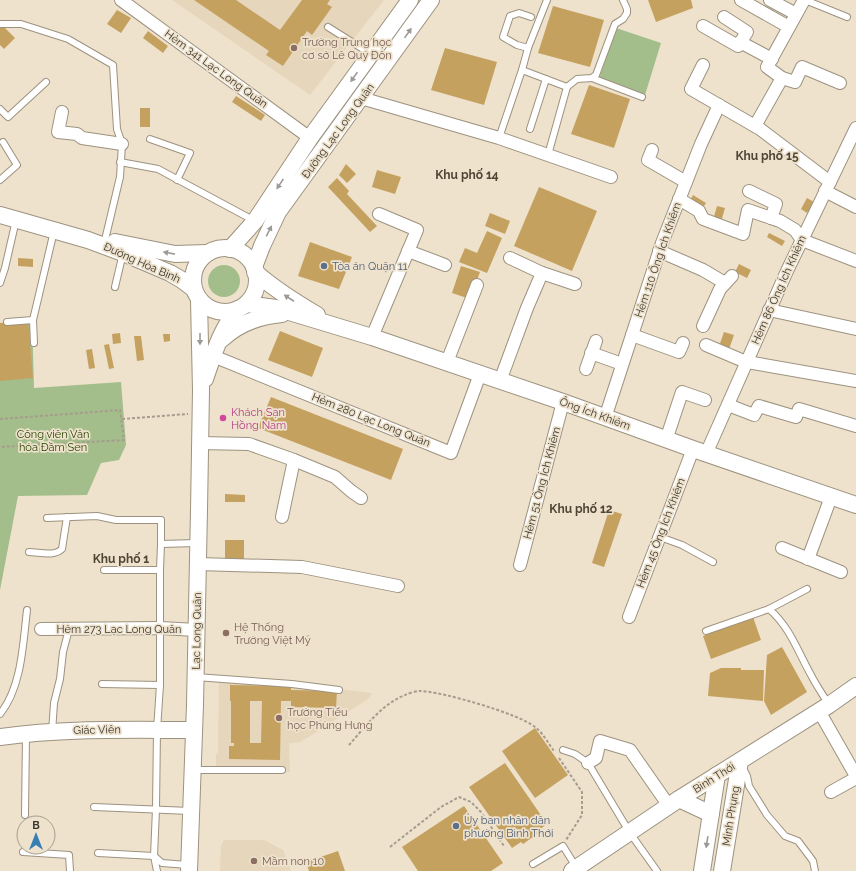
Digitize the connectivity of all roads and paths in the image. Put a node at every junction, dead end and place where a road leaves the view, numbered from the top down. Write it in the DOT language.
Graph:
graph roads {
  1 [pos="121,0"];
  2 [pos="410,0"];
  3 [pos="432,0"];
  4 [pos="547,0"];
  5 [pos="623,0"];
  6 [pos="741,0"];
  7 [pos="770,0"];
  8 [pos="805,0"];
  9 [pos="796,14"];
  10 [pos="531,17"];
  11 [pos="724,17"];
  12 [pos="847,17"];
  13 [pos="0,24"];
  14 [pos="703,26"];
  15 [pos="328,27"];
  16 [pos="789,27"];
  17 [pos="740,42"];
  18 [pos="528,48"];
  19 [pos="371,54"];
  20 [pos="772,59"];
  21 [pos="703,66"];
  22 [pos="522,70"];
  23 [pos="592,78"];
  24 [pos="782,78"];
  25 [pos="546,79"];
  26 [pos="46,82"];
  27 [pos="840,83"];
  28 [pos="567,87"];
  29 [pos="642,97"];
  30 [pos="361,98"];
  31 [pos="719,105"];
  32 [pos="0,109"];
  33 [pos="62,112"];
  34 [pos="755,126"];
  35 [pos="856,128"];
  36 [pos="530,129"];
  37 [pos="310,138"];
  38 [pos="499,138"];
  39 [pos="150,139"];
  40 [pos="3,142"];
  41 [pos="122,144"];
  42 [pos="652,150"];
  43 [pos="548,155"];
  44 [pos="120,162"];
  45 [pos="611,178"];
  46 [pos="0,180"];
  47 [pos="177,180"];
  48 [pos="686,182"];
  49 [pos="828,186"];
  50 [pos="749,191"];
  51 [pos="679,199"];
  52 [pos="856,207"];
  53 [pos="379,214"];
  54 [pos="0,215"];
  55 [pos="771,218"];
  56 [pos="16,220"];
  57 [pos="255,221"];
  58 [pos="54,231"];
  59 [pos="88,240"];
  60 [pos="106,240"];
  61 [pos="802,240"];
  62 [pos="230,249"];
  63 [pos="408,251"];
  64 [pos="659,251"];
  65 [pos="123,253"];
  66 [pos="208,253"];
  67 [pos="510,258"];
  68 [pos="856,261"];
  69 [pos="445,265"];
  70 [pos="254,269"];
  71 [pos="542,273"];
  72 [pos="0,283"];
  73 [pos="575,284"];
  74 [pos="477,285"];
  75 [pos="115,286"];
  76 [pos="196,294"];
  77 [pos="242,307"];
  78 [pos="770,310"];
  79 [pos="290,313"];
  80 [pos="33,320"];
  81 [pos="7,322"];
  82 [pos="334,325"];
  83 [pos="703,326"];
  84 [pos="856,329"];
  85 [pos="632,335"];
  86 [pos="372,336"];
  87 [pos="596,341"];
  88 [pos="220,342"];
  89 [pos="34,343"];
  90 [pos="683,343"];
  91 [pos="706,345"];
  92 [pos="592,353"];
  93 [pos="213,356"];
  94 [pos="447,362"];
  95 [pos="747,362"];
  96 [pos="622,364"];
  97 [pos="586,368"];
  98 [pos="480,374"];
  99 [pos="500,381"];
  100 [pos="856,381"];
  101 [pos="201,390"];
  102 [pos="705,400"];
  103 [pos="563,402"];
  104 [pos="728,405"];
  105 [pos="200,413"];
  106 [pos="605,418"];
  107 [pos="0,419"];
  108 [pos="122,419"];
  109 [pos="856,426"];
  110 [pos="666,440"];
  111 [pos="199,443"];
  112 [pos="0,446"];
  113 [pos="700,452"];
  114 [pos="294,460"];
  115 [pos="831,497"];
  116 [pos="361,498"];
  117 [pos="856,506"];
  118 [pos="68,517"];
  119 [pos="282,517"];
  120 [pos="47,518"];
  121 [pos="660,537"];
  122 [pos="161,544"];
  123 [pos="199,544"];
  124 [pos="782,548"];
  125 [pos="29,552"];
  126 [pos="808,559"];
  127 [pos="713,562"];
  128 [pos="198,564"];
  129 [pos="520,565"];
  130 [pos="104,570"];
  131 [pos="160,570"];
  132 [pos="841,572"];
  133 [pos="398,586"];
  134 [pos="807,589"];
  135 [pos="770,609"];
  136 [pos="27,610"];
  137 [pos="629,617"];
  138 [pos="160,628"];
  139 [pos="42,629"];
  140 [pos="69,629"];
  141 [pos="197,630"];
  142 [pos="706,631"];
  143 [pos="196,677"];
  144 [pos="102,684"];
  145 [pos="160,685"];
  146 [pos="856,686"];
  147 [pos="339,690"];
  148 [pos="824,708"];
  149 [pos="0,714"];
  150 [pos="157,730"];
  151 [pos="194,730"];
  152 [pos="52,732"];
  153 [pos="26,734"];
  154 [pos="0,737"];
  155 [pos="349,746"];
  156 [pos="563,750"];
  157 [pos="740,761"];
  158 [pos="588,763"];
  159 [pos="193,770"];
  160 [pos="282,770"];
  161 [pos="717,775"];
  162 [pos="856,777"];
  163 [pos="831,792"];
  164 [pos="674,803"];
  165 [pos="94,807"];
  166 [pos="156,809"];
  167 [pos="191,811"];
  168 [pos="711,814"];
  169 [pos="25,815"];
  170 [pos="630,833"];
  171 [pos="504,846"];
  172 [pos="563,846"];
  173 [pos="390,847"];
  174 [pos="98,853"];
  175 [pos="56,855"];
  176 [pos="154,856"];
  177 [pos="534,864"];
  178 [pos="189,868"];
  179 [pos="575,870"];
  180 [pos="70,871"];
  181 [pos="157,871"];
  182 [pos="657,871"];
  183 [pos="702,871"];
  184 [pos="722,871"];
  185 [pos="815,871"];
  1 -- 37 [label="street, Hẻm 341 Lạc Long Quân"];
  2 -- 19 [label="main road, Đường Lạc Long Quân"];
  30 -- 3 [label="main road, Đường Lạc Long Quân, one-way"];
  4 -- 18 [label="lane"];
  5 -- 23 [label="lane"];
  6 -- 16 [label="street"];
  7 -- 9 [label="street"];
  8 -- 9 [label="street"];
  8 -- 12 [label="lane"];
  9 -- 16 [label="street"];
  10 -- 18 [label="lane"];
  11 -- 17 [label="street"];
  13 -- 41 [label="lane"];
  14 -- 17 [label="street"];
  15 -- 19 [label="lane"];
  16 -- 20 [label="street"];
  17 -- 20 [label="street"];
  18 -- 22 [label="lane"];
  19 -- 37 [label="main road, Đường Lạc Long Quân, one-way"];
  20 -- 24 [label="street"];
  21 -- 31 [label="street"];
  22 -- 25 [label="lane"];
  22 -- 38 [label="lane"];
  23 -- 28 [label="lane"];
  23 -- 29 [label="lane"];
  24 -- 27 [label="street"];
  24 -- 34 [label="street"];
  25 -- 28 [label="lane"];
  25 -- 36 [label="lane"];
  26 -- 32 [label="lane"];
  28 -- 43 [label="lane"];
  30 -- 38 [label="street"];
  70 -- 30 [label="main road, Đường Lạc Long Quân, one-way"];
  31 -- 34 [label="street"];
  31 -- 48 [label="street, Hẻm 110 Ông Ích Khiêm"];
  33 -- 41 [label="street"];
  34 -- 49 [label="street"];
  35 -- 49 [label="street, Hẻm 86 Ông Ích Khiêm"];
  37 -- 57 [label="main road, Đường Lạc Long Quân, one-way"];
  38 -- 43 [label="street"];
  39 -- 47 [label="lane"];
  40 -- 46 [label="lane"];
  41 -- 44 [label="lane"];
  42 -- 48 [label="street"];
  43 -- 45 [label="street"];
  44 -- 47 [label="lane"];
  44 -- 60 [label="lane"];
  47 -- 57 [label="lane"];
  48 -- 51 [label="street, Hẻm 110 Ông Ích Khiêm"];
  49 -- 52 [label="street"];
  49 -- 61 [label="street, Hẻm 86 Ông Ích Khiêm"];
  50 -- 55 [label="street"];
  51 -- 55 [label="street"];
  51 -- 64 [label="street, Hẻm 110 Ông Ích Khiêm"];
  53 -- 63 [label="street"];
  54 -- 56 [label="main road, Đường Hòa Bình"];
  55 -- 61 [label="street"];
  56 -- 58 [label="main road, Đường Hòa Bình"];
  56 -- 72 [label="lane"];
  57 -- 62 [label="main road, Đường Lạc Long Quân"];
  58 -- 59 [label="main road, Đường Hòa Bình"];
  58 -- 80 [label="lane"];
  59 -- 60 [label="main road, Đường Hòa Bình"];
  59 -- 65 [label="main road, Đường Hòa Bình"];
  66 -- 60 [label="main road, Đường Hòa Bình, one-way"];
  61 -- 68 [label="street"];
  61 -- 78 [label="street, Hẻm 86 Ông Ích Khiêm"];
  62 -- 66 [label="main road"];
  62 -- 70 [label="main road"];
  63 -- 69 [label="street"];
  63 -- 86 [label="street"];
  64 -- 83 [label="street"];
  64 -- 85 [label="street, Hẻm 110 Ông Ích Khiêm"];
  65 -- 75 [label="lane"];
  65 -- 76 [label="main road, Đường Hòa Bình"];
  66 -- 76 [label="main road"];
  67 -- 71 [label="street"];
  70 -- 77 [label="main road"];
  82 -- 70 [label="main road, one-way"];
  71 -- 73 [label="street"];
  71 -- 99 [label="street"];
  74 -- 94 [label="street"];
  76 -- 77 [label="main road"];
  76 -- 101 [label="main road, one-way"];
  77 -- 79 [label="main road"];
  77 -- 88 [label="main road"];
  78 -- 84 [label="street"];
  78 -- 95 [label="street, Hẻm 86 Ông Ích Khiêm"];
  79 -- 82 [label="main road"];
  79 -- 88 [label="main road"];
  80 -- 81 [label="lane"];
  80 -- 89 [label="lane"];
  82 -- 86 [label="main road, Ông Ích Khiêm"];
  85 -- 90 [label="street"];
  85 -- 96 [label="street, Hẻm 110 Ông Ích Khiêm"];
  86 -- 94 [label="main road, Ông Ích Khiêm"];
  87 -- 92 [label="street"];
  88 -- 93 [label="main road"];
  91 -- 95 [label="street"];
  92 -- 96 [label="street"];
  92 -- 97 [label="street"];
  93 -- 98 [label="street, Hẻm 280 Lạc Long Quân"];
  93 -- 101 [label="main road"];
  94 -- 98 [label="main road, Ông Ích Khiêm"];
  95 -- 100 [label="street"];
  95 -- 104 [label="street, Hẻm 86 Ông Ích Khiêm"];
  96 -- 106 [label="street, Hẻm 110 Ông Ích Khiêm"];
  98 -- 99 [label="main road, Ông Ích Khiêm"];
  99 -- 103 [label="main road, Ông Ích Khiêm"];
  101 -- 105 [label="main road, Lạc Long Quân"];
  102 -- 110 [label="street"];
  103 -- 106 [label="main road, Ông Ích Khiêm"];
  103 -- 129 [label="street, Hẻm 51 Ông Ích Khiêm"];
  104 -- 109 [label="street"];
  104 -- 113 [label="street, Hẻm 86 Ông Ích Khiêm"];
  105 -- 108 [label="path"];
  105 -- 111 [label="main road, Lạc Long Quân"];
  106 -- 110 [label="main road, Ông Ích Khiêm"];
  107 -- 108 [label="path"];
  108 -- 112 [label="path"];
  110 -- 113 [label="main road, Ông Ích Khiêm"];
  111 -- 114 [label="street"];
  111 -- 123 [label="main road, Lạc Long Quân"];
  113 -- 115 [label="main road, Ông Ích Khiêm"];
  113 -- 121 [label="street, Hẻm 45 Ông Ích Khiêm"];
  114 -- 116 [label="street"];
  114 -- 119 [label="street"];
  115 -- 117 [label="main road, Ông Ích Khiêm"];
  115 -- 126 [label="street"];
  118 -- 120 [label="lane"];
  118 -- 122 [label="lane"];
  118 -- 125 [label="lane"];
  121 -- 127 [label="lane"];
  121 -- 137 [label="street, Hẻm 45 Ông Ích Khiêm"];
  122 -- 123 [label="lane"];
  122 -- 131 [label="lane"];
  123 -- 128 [label="main road, Lạc Long Quân"];
  124 -- 126 [label="street"];
  126 -- 132 [label="street"];
  128 -- 133 [label="street"];
  128 -- 141 [label="main road, Lạc Long Quân"];
  130 -- 131 [label="lane"];
  131 -- 138 [label="lane"];
  134 -- 135 [label="lane"];
  135 -- 142 [label="lane"];
  135 -- 148 [label="lane"];
  136 -- 149 [label="lane"];
  138 -- 140 [label="street, Hẻm 273 Lạc Long Quân"];
  138 -- 141 [label="street, Hẻm 273 Lạc Long Quân"];
  138 -- 145 [label="lane"];
  139 -- 140 [label="street, Hẻm 273 Lạc Long Quân"];
  140 -- 152 [label="lane"];
  141 -- 143 [label="main road, Lạc Long Quân"];
  143 -- 147 [label="lane"];
  143 -- 151 [label="main road, Lạc Long Quân"];
  144 -- 145 [label="lane"];
  145 -- 150 [label="lane"];
  146 -- 148 [label="main road, Bình Thới"];
  148 -- 157 [label="main road, Bình Thới"];
  148 -- 162 [label="street"];
  150 -- 151 [label="main road, Giác Viên"];
  150 -- 152 [label="main road, Giác Viên"];
  150 -- 166 [label="lane"];
  151 -- 159 [label="main road, Lạc Long Quân"];
  152 -- 153 [label="main road, Giác Viên"];
  153 -- 154 [label="main road, Giác Viên"];
  153 -- 169 [label="lane"];
  155 -- 172 [label="path"];
  156 -- 158 [label="lane"];
  157 -- 161 [label="main road, Bình Thới"];
  157 -- 184 [label="main road, Minh Phụng"];
  157 -- 185 [label="lane"];
  158 -- 164 [label="street"];
  158 -- 170 [label="lane"];
  159 -- 160 [label="lane"];
  159 -- 167 [label="main road, Lạc Long Quân"];
  161 -- 164 [label="main road, Bình Thới"];
  161 -- 168 [label="main road, Minh Phụng"];
  162 -- 163 [label="street"];
  164 -- 168 [label="main road"];
  164 -- 170 [label="main road, Bình Thới"];
  165 -- 166 [label="lane"];
  166 -- 167 [label="lane"];
  166 -- 176 [label="lane"];
  167 -- 178 [label="main road, Lạc Long Quân"];
  168 -- 183 [label="main road, Minh Phụng, one-way"];
  170 -- 179 [label="main road, Bình Thới"];
  170 -- 182 [label="lane"];
  171 -- 173 [label="path"];
  172 -- 177 [label="lane"];
  172 -- 179 [label="lane"];
  174 -- 176 [label="lane"];
  175 -- 180 [label="lane"];
  176 -- 178 [label="lane"];
  176 -- 181 [label="lane"];
}
